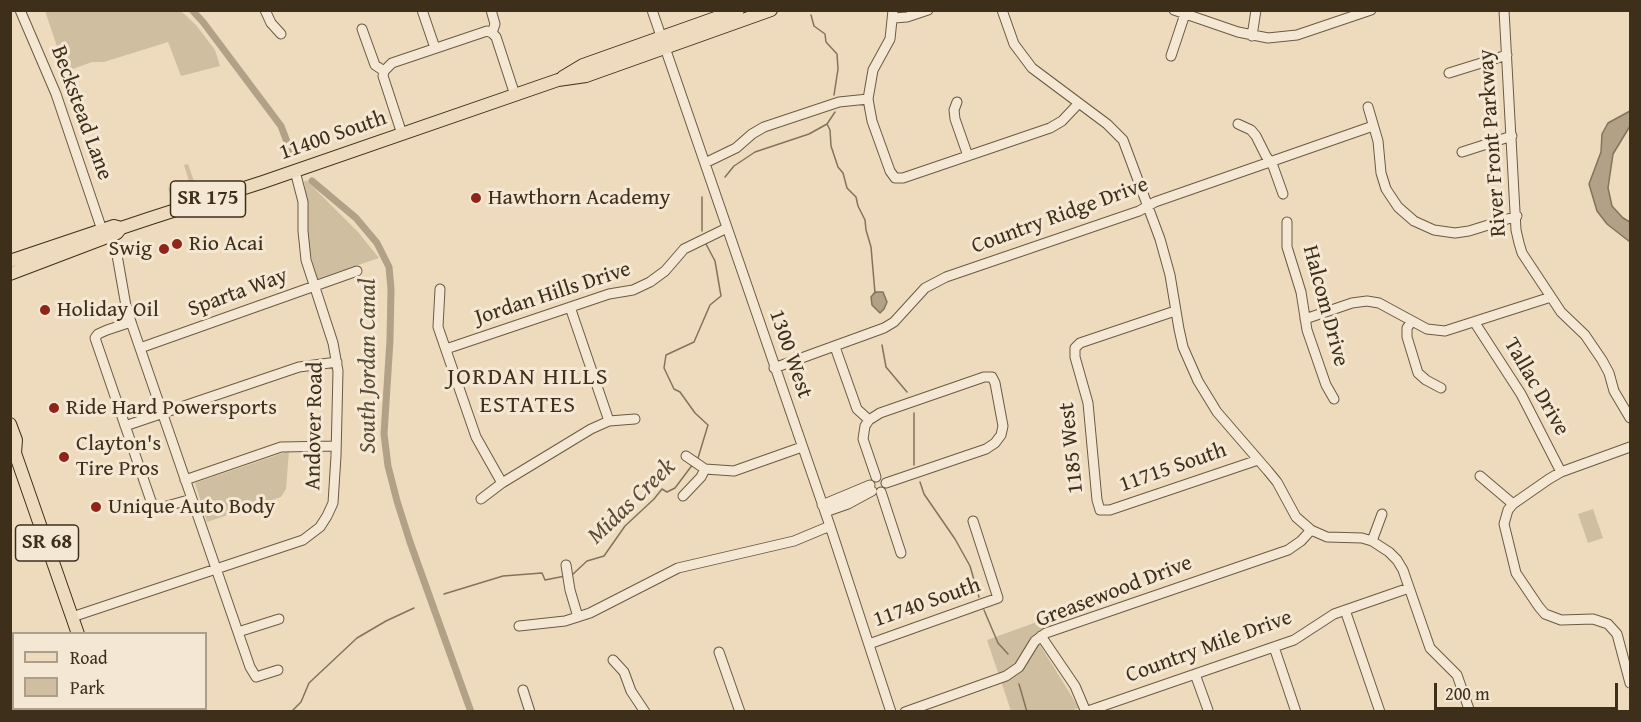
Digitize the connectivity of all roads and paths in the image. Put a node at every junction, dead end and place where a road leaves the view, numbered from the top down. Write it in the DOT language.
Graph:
graph roads {
  1 [pos="20,10"];
  2 [pos="265,10"];
  3 [pos="422,10"];
  4 [pos="491,10"];
  5 [pos="652,10"];
  6 [pos="738,10"];
  7 [pos="771,10"];
  8 [pos="928,10"];
  9 [pos="1002,10"];
  10 [pos="1174,10"];
  11 [pos="1256,10"];
  12 [pos="1371,10"];
  13 [pos="1504,10"];
  14 [pos="894,14"];
  15 [pos="1185,14"];
  16 [pos="362,29"];
  17 [pos="492,33"];
  18 [pos="281,34"];
  19 [pos="1252,36"];
  20 [pos="663,43"];
  21 [pos="435,48"];
  22 [pos="1507,55"];
  23 [pos="1171,56"];
  24 [pos="384,72"];
  25 [pos="1449,73"];
  26 [pos="515,95"];
  27 [pos="868,99"];
  28 [pos="957,102"];
  29 [pos="1078,104"];
  30 [pos="1368,107"];
  31 [pos="1238,124"];
  32 [pos="1373,126"];
  33 [pos="402,134"];
  34 [pos="1512,136"];
  35 [pos="1462,152"];
  36 [pos="968,156"];
  37 [pos="705,163"];
  38 [pos="1271,163"];
  39 [pos="295,171"];
  40 [pos="1283,194"];
  41 [pos="1148,206"];
  42 [pos="1517,216"];
  43 [pos="1287,222"];
  44 [pos="727,228"];
  45 [pos="106,233"];
  46 [pos="10,261"];
  47 [pos="357,271"];
  48 [pos="10,274"];
  49 [pos="315,286"];
  50 [pos="440,289"];
  51 [pos="1551,297"];
  52 [pos="570,307"];
  53 [pos="1175,311"];
  54 [pos="1305,319"];
  55 [pos="1412,321"];
  56 [pos="131,322"];
  57 [pos="1475,323"];
  58 [pos="835,347"];
  59 [pos="140,348"];
  60 [pos="446,349"];
  61 [pos="337,362"];
  62 [pos="774,368"];
  63 [pos="1442,388"];
  64 [pos="1334,399"];
  65 [pos="162,414"];
  66 [pos="1630,418"];
  67 [pos="635,419"];
  68 [pos="869,420"];
  69 [pos="609,421"];
  70 [pos="10,424"];
  71 [pos="125,426"];
  72 [pos="336,446"];
  73 [pos="802,447"];
  74 [pos="1630,447"];
  75 [pos="13,452"];
  76 [pos="686,456"];
  77 [pos="1258,460"];
  78 [pos="702,467"];
  79 [pos="1561,472"];
  80 [pos="1480,476"];
  81 [pos="185,480"];
  82 [pos="502,483"];
  83 [pos="875,486"];
  84 [pos="683,496"];
  85 [pos="192,499"];
  86 [pos="481,499"];
  87 [pos="1513,504"];
  88 [pos="824,508"];
  89 [pos="1100,510"];
  90 [pos="1382,514"];
  91 [pos="973,521"];
  92 [pos="830,526"];
  93 [pos="1311,530"];
  94 [pos="1372,541"];
  95 [pos="901,553"];
  96 [pos="566,565"];
  97 [pos="216,569"];
  98 [pos="1409,588"];
  99 [pos="1345,610"];
  100 [pos="72,617"];
  101 [pos="578,617"];
  102 [pos="279,619"];
  103 [pos="519,626"];
  104 [pos="78,632"];
  105 [pos="238,632"];
  106 [pos="1041,636"];
  107 [pos="869,644"];
  108 [pos="1274,647"];
  109 [pos="718,652"];
  110 [pos="613,660"];
  111 [pos="278,670"];
  112 [pos="1195,674"];
  113 [pos="1630,683"];
  114 [pos="523,690"];
  115 [pos="887,710"];
  116 [pos="1208,710"];
  117 [pos="530,711"];
  118 [pos="645,711"];
  119 [pos="740,711"];
  120 [pos="905,711"];
  121 [pos="1085,711"];
  122 [pos="1296,711"];
  123 [pos="1380,711"];
  124 [pos="1470,711"];
  1 -- 45 [label="street, Beckstead Lane"];
  2 -- 18 [label="street"];
  3 -- 21 [label="street"];
  4 -- 17 [label="street"];
  5 -- 20 [label="street, 1300 West"];
  6 -- 20 [label="main road, 11400 South / SR 175"];
  7 -- 20 [label="main road, 11400 South / SR 175"];
  8 -- 14 [label="street"];
  9 -- 29 [label="street"];
  10 -- 15 [label="street"];
  11 -- 19 [label="street"];
  12 -- 19 [label="street"];
  13 -- 22 [label="street, River Front Parkway"];
  14 -- 27 [label="street"];
  15 -- 19 [label="street"];
  15 -- 23 [label="street"];
  16 -- 24 [label="street"];
  17 -- 21 [label="street"];
  17 -- 26 [label="street"];
  20 -- 26 [label="main road, 11400 South / SR 175"];
  20 -- 37 [label="street, 1300 West"];
  21 -- 24 [label="street"];
  22 -- 25 [label="street"];
  22 -- 34 [label="street, River Front Parkway"];
  24 -- 33 [label="street"];
  26 -- 33 [label="main road, 11400 South / SR 175"];
  27 -- 36 [label="street"];
  27 -- 37 [label="street"];
  28 -- 36 [label="street"];
  29 -- 36 [label="street"];
  29 -- 41 [label="street"];
  30 -- 32 [label="street"];
  31 -- 38 [label="street"];
  32 -- 38 [label="street, Country Ridge Drive"];
  32 -- 42 [label="street"];
  33 -- 39 [label="main road, 11400 South / SR 175"];
  34 -- 35 [label="street"];
  34 -- 42 [label="street, River Front Parkway"];
  37 -- 44 [label="street, 1300 West"];
  38 -- 40 [label="street"];
  38 -- 41 [label="street, Country Ridge Drive"];
  39 -- 45 [label="main road, 11400 South / SR 175"];
  39 -- 49 [label="street, Andover Road"];
  41 -- 53 [label="street"];
  41 -- 58 [label="street, Country Ridge Drive"];
  42 -- 51 [label="street, River Front Parkway"];
  43 -- 54 [label="street, Halcom Drive"];
  44 -- 52 [label="street, Jordan Hills Drive"];
  44 -- 62 [label="street, 1300 West"];
  45 -- 46 [label="main road, 11400 South / SR 175"];
  45 -- 48 [label="main road, 11400 South / SR 175"];
  45 -- 56 [label="street, Beckstead Lane"];
  47 -- 49 [label="street, Sparta Way"];
  49 -- 59 [label="street, Sparta Way"];
  49 -- 61 [label="street, Andover Road"];
  50 -- 60 [label="street"];
  51 -- 57 [label="street"];
  51 -- 66 [label="street, River Front Parkway"];
  52 -- 60 [label="street, Jordan Hills Drive"];
  52 -- 69 [label="street"];
  53 -- 77 [label="street"];
  53 -- 89 [label="street, 1185 West"];
  54 -- 55 [label="street"];
  54 -- 64 [label="street, Halcom Drive"];
  55 -- 57 [label="street"];
  55 -- 63 [label="street"];
  56 -- 59 [label="street, Beckstead Lane"];
  56 -- 71 [label="street"];
  57 -- 79 [label="street, Tallac Drive"];
  58 -- 62 [label="street, Country Ridge Drive"];
  58 -- 68 [label="street"];
  59 -- 65 [label="street, Beckstead Lane"];
  60 -- 82 [label="street"];
  61 -- 65 [label="street"];
  61 -- 72 [label="street, Andover Road"];
  62 -- 73 [label="street, 1300 West"];
  65 -- 71 [label="street"];
  65 -- 81 [label="street, Beckstead Lane"];
  67 -- 69 [label="street"];
  68 -- 83 [label="street"];
  68 -- 83 [label="street"];
  69 -- 82 [label="street"];
  70 -- 75 [label="main road, SR 68"];
  71 -- 85 [label="street"];
  72 -- 81 [label="street"];
  72 -- 97 [label="street, Andover Road"];
  73 -- 78 [label="street"];
  73 -- 88 [label="street, 1300 West"];
  74 -- 79 [label="street"];
  75 -- 100 [label="main road, SR 68"];
  76 -- 78 [label="street"];
  77 -- 89 [label="street, 11715 South"];
  77 -- 93 [label="street"];
  78 -- 84 [label="street"];
  79 -- 87 [label="street"];
  80 -- 87 [label="street"];
  81 -- 85 [label="street, Beckstead Lane"];
  82 -- 86 [label="street"];
  83 -- 88 [label="street"];
  83 -- 95 [label="street"];
  85 -- 97 [label="street, Beckstead Lane"];
  87 -- 113 [label="street"];
  88 -- 92 [label="street, 1300 West"];
  90 -- 94 [label="street"];
  91 -- 107 [label="street, 11740 South"];
  92 -- 101 [label="street"];
  92 -- 107 [label="street, 1300 West"];
  93 -- 94 [label="street"];
  93 -- 106 [label="street, Greasewood Drive"];
  94 -- 98 [label="street"];
  96 -- 101 [label="street"];
  97 -- 100 [label="street, Andover Road"];
  97 -- 105 [label="street, Beckstead Lane"];
  98 -- 99 [label="street, Country Mile Drive"];
  98 -- 124 [label="street"];
  99 -- 108 [label="street, Country Mile Drive"];
  99 -- 123 [label="street"];
  100 -- 104 [label="main road, SR 68"];
  101 -- 103 [label="street"];
  102 -- 105 [label="street"];
  105 -- 111 [label="street, Beckstead Lane"];
  106 -- 120 [label="street, Greasewood Drive"];
  106 -- 121 [label="street"];
  107 -- 115 [label="street, 1300 West"];
  108 -- 112 [label="street, Country Mile Drive"];
  108 -- 122 [label="street"];
  109 -- 119 [label="street"];
  110 -- 118 [label="street"];
  112 -- 116 [label="street"];
  112 -- 121 [label="street, Country Mile Drive"];
  114 -- 117 [label="street"];
}
